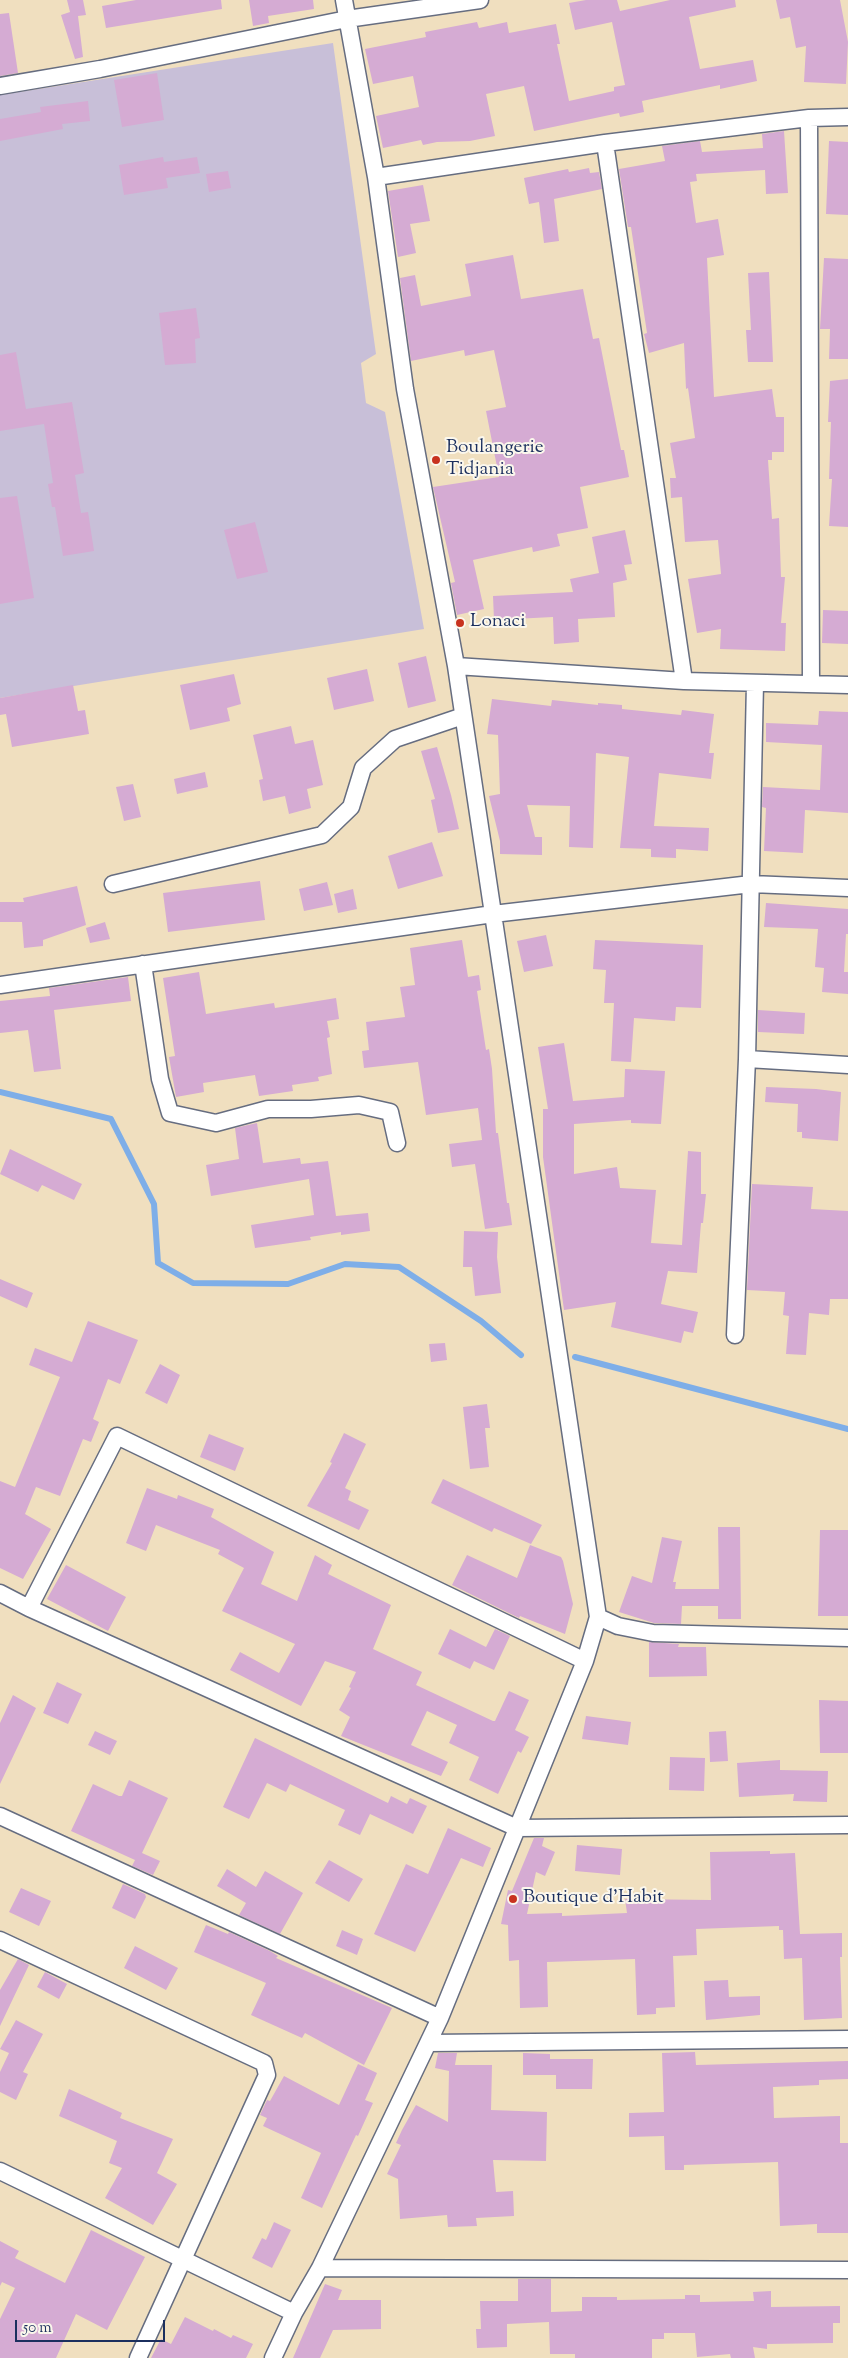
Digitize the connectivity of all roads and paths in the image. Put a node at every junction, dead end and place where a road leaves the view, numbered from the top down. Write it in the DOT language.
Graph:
graph roads {
  1 [pos="344,0"];
  2 [pos="480,0"];
  3 [pos="348,19"];
  4 [pos="0,86"];
  5 [pos="848,117"];
  6 [pos="809,118"];
  7 [pos="605,143"];
  8 [pos="376,177"];
  9 [pos="456,666"];
  10 [pos="684,681"];
  11 [pos="755,683"];
  12 [pos="811,684"];
  13 [pos="848,684"];
  14 [pos="463,716"];
  15 [pos="113,884"];
  16 [pos="751,884"];
  17 [pos="848,888"];
  18 [pos="493,914"];
  19 [pos="143,964"];
  20 [pos="0,985"];
  21 [pos="747,1059"];
  22 [pos="848,1064"];
  23 [pos="397,1144"];
  24 [pos="735,1336"];
  25 [pos="0,1593"];
  26 [pos="29,1608"];
  27 [pos="598,1617"];
  28 [pos="848,1638"];
  29 [pos="585,1661"];
  30 [pos="0,1816"];
  31 [pos="848,1826"];
  32 [pos="517,1828"];
  33 [pos="0,1940"];
  34 [pos="440,2018"];
  35 [pos="848,2039"];
  36 [pos="428,2043"];
  37 [pos="0,2171"];
  38 [pos="182,2260"];
  39 [pos="320,2268"];
  40 [pos="848,2270"];
  41 [pos="294,2313"];
  42 [pos="138,2358"];
  43 [pos="273,2358"];
  1 -- 3 [label="street"];
  2 -- 3 [label="street"];
  3 -- 4 [label="street"];
  3 -- 8 [label="street"];
  5 -- 6 [label="street"];
  6 -- 7 [label="street"];
  6 -- 12 [label="street"];
  7 -- 8 [label="street"];
  7 -- 10 [label="street"];
  8 -- 9 [label="street"];
  9 -- 10 [label="street"];
  9 -- 14 [label="street"];
  10 -- 11 [label="street"];
  11 -- 12 [label="street"];
  11 -- 16 [label="street"];
  12 -- 13 [label="street"];
  14 -- 15 [label="street"];
  14 -- 18 [label="street"];
  16 -- 17 [label="street"];
  16 -- 18 [label="street"];
  16 -- 21 [label="street"];
  18 -- 19 [label="street"];
  18 -- 27 [label="street"];
  19 -- 20 [label="street"];
  19 -- 23 [label="street"];
  21 -- 22 [label="street"];
  21 -- 24 [label="street"];
  25 -- 26 [label="street"];
  26 -- 29 [label="street"];
  26 -- 32 [label="street"];
  27 -- 28 [label="street"];
  27 -- 29 [label="street"];
  29 -- 32 [label="street"];
  30 -- 34 [label="street"];
  31 -- 32 [label="street"];
  32 -- 34 [label="street"];
  33 -- 38 [label="street"];
  34 -- 36 [label="street"];
  35 -- 36 [label="street"];
  36 -- 39 [label="street"];
  37 -- 38 [label="street"];
  38 -- 41 [label="street"];
  38 -- 42 [label="street"];
  39 -- 40 [label="street"];
  39 -- 41 [label="street"];
  41 -- 43 [label="street"];
}
